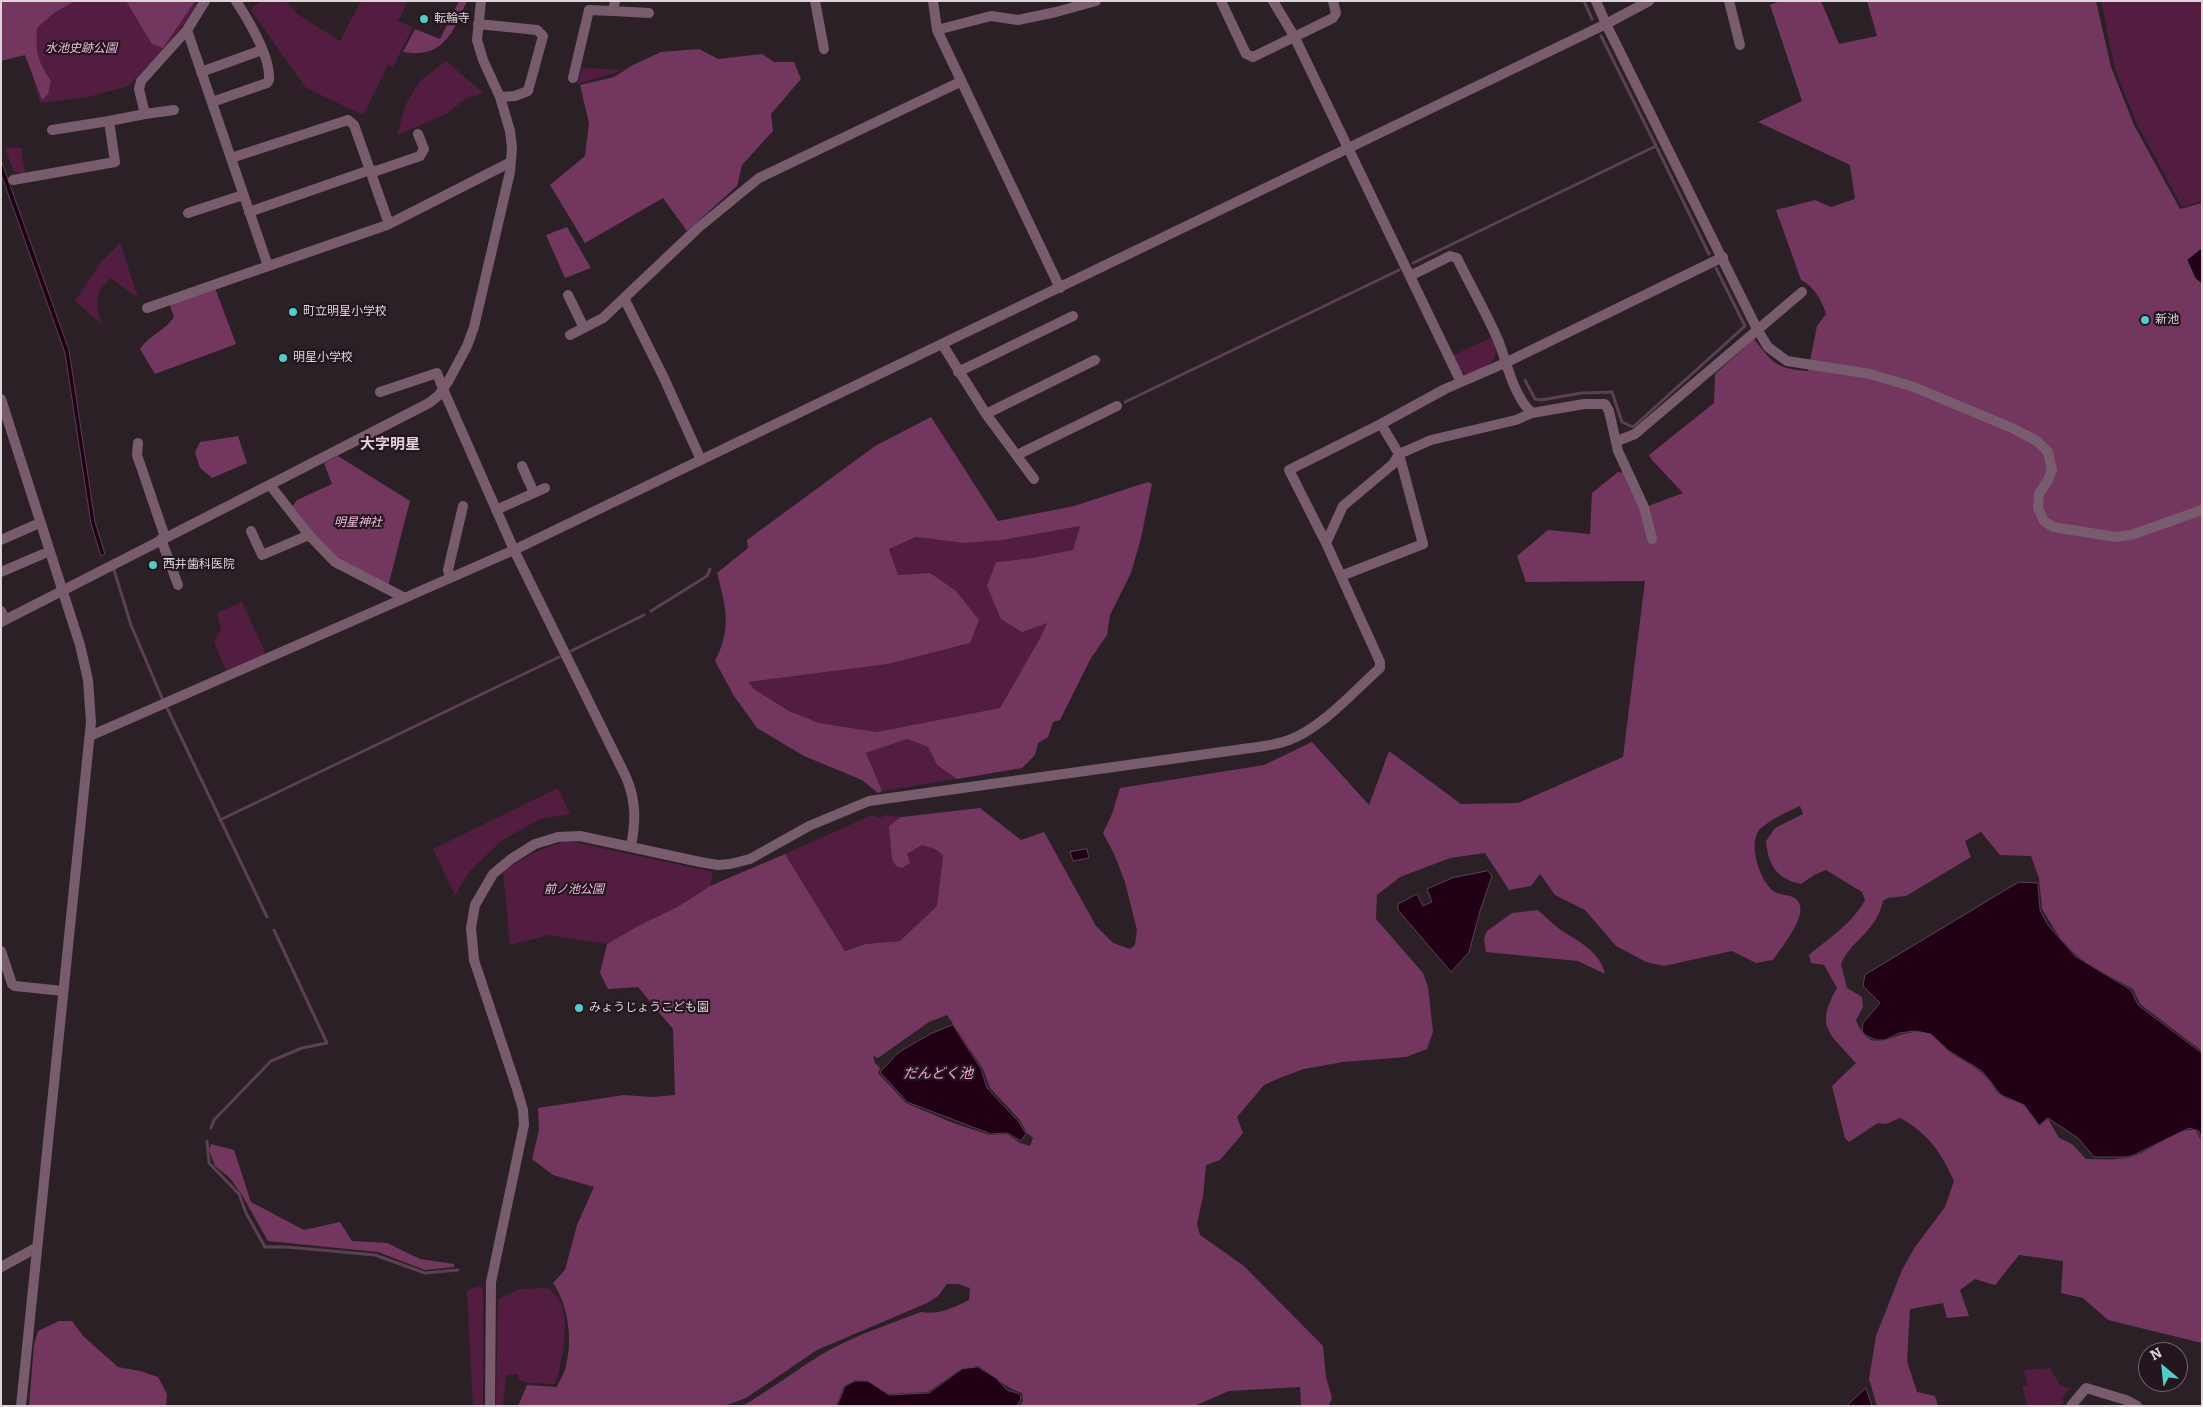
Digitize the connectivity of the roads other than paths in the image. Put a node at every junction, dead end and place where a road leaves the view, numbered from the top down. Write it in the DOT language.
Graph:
graph roads {
  1 [pos="205,1"];
  2 [pos="236,1"];
  3 [pos="482,1"];
  4 [pos="815,1"];
  5 [pos="933,1"];
  6 [pos="1096,1"];
  7 [pos="1221,1"];
  8 [pos="1273,1"];
  9 [pos="1332,1"];
  10 [pos="1596,1"];
  11 [pos="1649,1"];
  12 [pos="1729,1"];
  13 [pos="614,6"];
  14 [pos="649,13"];
  15 [pos="478,24"];
  16 [pos="1606,24"];
  17 [pos="187,30"];
  18 [pos="937,30"];
  19 [pos="1294,36"];
  20 [pos="1740,46"];
  21 [pos="824,49"];
  22 [pos="262,50"];
  23 [pos="201,72"];
  24 [pos="573,78"];
  25 [pos="960,82"];
  26 [pos="500,98"];
  27 [pos="212,102"];
  28 [pos="174,110"];
  29 [pos="145,114"];
  30 [pos="109,121"];
  31 [pos="52,130"];
  32 [pos="418,134"];
  33 [pos="1347,148"];
  34 [pos="231,158"];
  35 [pos="511,162"];
  36 [pos="370,170"];
  37 [pos="13,180"];
  38 [pos="243,195"];
  39 [pos="249,212"];
  40 [pos="188,214"];
  41 [pos="389,224"];
  42 [pos="1723,257"];
  43 [pos="268,266"];
  44 [pos="1410,276"];
  45 [pos="1060,288"];
  46 [pos="1802,292"];
  47 [pos="568,295"];
  48 [pos="625,300"];
  49 [pos="147,308"];
  50 [pos="1073,316"];
  51 [pos="584,328"];
  52 [pos="1757,329"];
  53 [pos="570,335"];
  54 [pos="942,344"];
  55 [pos="1095,360"];
  56 [pos="1505,363"];
  57 [pos="958,372"];
  58 [pos="1461,382"];
  59 [pos="443,389"];
  60 [pos="380,392"];
  61 [pos="1,399"];
  62 [pos="1117,406"];
  63 [pos="1532,413"];
  64 [pos="986,414"];
  65 [pos="1381,424"];
  66 [pos="1617,441"];
  67 [pos="138,443"];
  68 [pos="1399,454"];
  69 [pos="1017,455"];
  70 [pos="701,460"];
  71 [pos="522,466"];
  72 [pos="1034,479"];
  73 [pos="270,485"];
  74 [pos="545,488"];
  75 [pos="534,493"];
  76 [pos="463,506"];
  77 [pos="496,510"];
  78 [pos="2202,510"];
  79 [pos="34,526"];
  80 [pos="251,531"];
  81 [pos="308,535"];
  82 [pos="163,538"];
  83 [pos="1,540"];
  84 [pos="1652,540"];
  85 [pos="1326,543"];
  86 [pos="514,550"];
  87 [pos="43,554"];
  88 [pos="1,572"];
  89 [pos="1341,576"];
  90 [pos="450,578"];
  91 [pos="178,585"];
  92 [pos="62,590"];
  93 [pos="405,598"];
  94 [pos="3,618"];
  95 [pos="90,736"];
  96 [pos="631,846"];
  97 [pos="1,951"];
  98 [pos="63,990"];
  99 [pos="36,1248"];
  100 [pos="1,1266"];
  101 [pos="21,1406"];
  102 [pos="490,1406"];
  103 [pos="2071,1406"];
  104 [pos="2136,1406"];
  1 -- 17 [label="street"];
  2 -- 22 [label="street"];
  3 -- 15 [label="street"];
  4 -- 21 [label="street"];
  5 -- 18 [label="street"];
  6 -- 18 [label="street"];
  7 -- 19 [label="street"];
  8 -- 19 [label="street"];
  9 -- 19 [label="street"];
  10 -- 16 [label="street"];
  11 -- 16 [label="street"];
  12 -- 20 [label="street"];
  13 -- 14 [label="street"];
  13 -- 24 [label="street"];
  15 -- 26 [label="street"];
  15 -- 26 [label="street"];
  16 -- 33 [label="street"];
  16 -- 42 [label="street"];
  17 -- 23 [label="street"];
  17 -- 29 [label="street"];
  18 -- 25 [label="street"];
  19 -- 33 [label="street"];
  22 -- 23 [label="street"];
  22 -- 27 [label="street"];
  23 -- 27 [label="street"];
  25 -- 45 [label="street"];
  25 -- 48 [label="street"];
  26 -- 35 [label="street"];
  27 -- 34 [label="street"];
  28 -- 29 [label="street"];
  29 -- 30 [label="street"];
  30 -- 31 [label="street"];
  30 -- 37 [label="street"];
  32 -- 36 [label="street"];
  33 -- 44 [label="street"];
  33 -- 45 [label="street"];
  34 -- 36 [label="street"];
  34 -- 38 [label="street"];
  35 -- 41 [label="street"];
  35 -- 59 [label="street"];
  36 -- 39 [label="street"];
  36 -- 41 [label="street"];
  38 -- 39 [label="street"];
  38 -- 40 [label="street"];
  39 -- 43 [label="street"];
  41 -- 43 [label="street"];
  42 -- 52 [label="street"];
  42 -- 56 [label="street"];
  43 -- 49 [label="street"];
  44 -- 56 [label="street"];
  44 -- 58 [label="street"];
  45 -- 54 [label="street"];
  46 -- 52 [label="street"];
  47 -- 51 [label="street"];
  48 -- 51 [label="street"];
  48 -- 70 [label="street"];
  50 -- 57 [label="street"];
  51 -- 53 [label="street"];
  52 -- 66 [label="street"];
  52 -- 78 [label="street"];
  54 -- 57 [label="street"];
  54 -- 70 [label="street"];
  55 -- 64 [label="street"];
  56 -- 58 [label="street"];
  56 -- 63 [label="street"];
  57 -- 64 [label="street"];
  58 -- 65 [label="street"];
  59 -- 60 [label="street"];
  59 -- 73 [label="street"];
  59 -- 77 [label="street"];
  61 -- 92 [label="street"];
  62 -- 69 [label="street"];
  63 -- 66 [label="street"];
  63 -- 68 [label="street"];
  64 -- 69 [label="street"];
  65 -- 68 [label="street"];
  65 -- 85 [label="street"];
  66 -- 84 [label="street"];
  67 -- 82 [label="street"];
  68 -- 85 [label="street"];
  68 -- 89 [label="street"];
  69 -- 72 [label="street"];
  70 -- 86 [label="street"];
  71 -- 75 [label="street"];
  73 -- 81 [label="street"];
  73 -- 82 [label="street"];
  74 -- 75 [label="street"];
  75 -- 77 [label="street"];
  76 -- 90 [label="street"];
  77 -- 86 [label="street"];
  79 -- 83 [label="street"];
  80 -- 81 [label="street"];
  81 -- 93 [label="street"];
  82 -- 91 [label="street"];
  82 -- 92 [label="street"];
  85 -- 89 [label="street"];
  86 -- 90 [label="street"];
  86 -- 96 [label="street"];
  87 -- 88 [label="street"];
  89 -- 96 [label="street"];
  90 -- 93 [label="street"];
  92 -- 94 [label="street"];
  92 -- 95 [label="street"];
  93 -- 95 [label="street"];
  95 -- 98 [label="street"];
  96 -- 102 [label="street"];
  97 -- 98 [label="street"];
  98 -- 99 [label="street"];
  99 -- 100 [label="street"];
  99 -- 101 [label="street"];
  103 -- 104 [label="street"];
}
